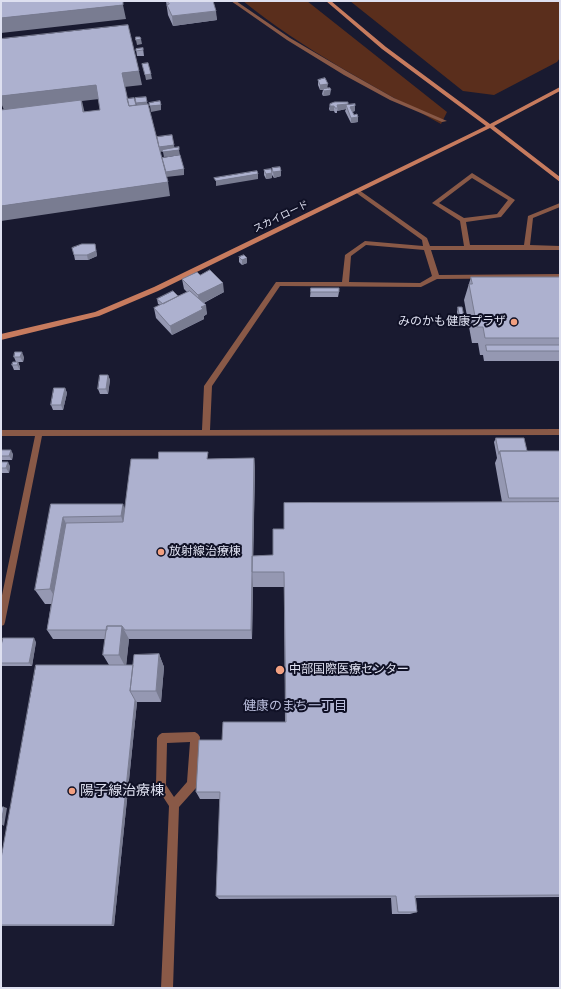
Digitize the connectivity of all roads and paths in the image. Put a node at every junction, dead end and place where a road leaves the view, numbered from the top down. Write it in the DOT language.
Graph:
graph roads {
  1 [pos="234,1"];
  2 [pos="328,1"];
  3 [pos="560,88"];
  4 [pos="444,121"];
  5 [pos="490,126"];
  6 [pos="560,180"];
  7 [pos="357,191"];
  8 [pos="560,205"];
  9 [pos="463,220"];
  10 [pos="527,247"];
  11 [pos="427,248"];
  12 [pos="467,248"];
  13 [pos="560,248"];
  14 [pos="560,276"];
  15 [pos="436,277"];
  16 [pos="345,285"];
  17 [pos="1,337"];
  18 [pos="206,432"];
  19 [pos="560,432"];
  20 [pos="1,433"];
  21 [pos="39,433"];
  22 [pos="1,622"];
  23 [pos="174,806"];
  24 [pos="167,988"];
  1 -- 4 [label="street"];
  2 -- 5 [label="street"];
  3 -- 5 [label="street, スカイロード"];
  5 -- 6 [label="street"];
  5 -- 7 [label="street, スカイロード"];
  7 -- 11 [label="street"];
  7 -- 17 [label="street, スカイロード"];
  8 -- 10 [label="street"];
  9 -- 9 [label="street"];
  9 -- 12 [label="street"];
  10 -- 12 [label="street"];
  10 -- 13 [label="street"];
  11 -- 12 [label="street"];
  11 -- 15 [label="street"];
  11 -- 16 [label="street"];
  14 -- 15 [label="street"];
  15 -- 16 [label="street"];
  16 -- 18 [label="street"];
  18 -- 19 [label="street"];
  18 -- 21 [label="street"];
  20 -- 21 [label="street"];
  21 -- 22 [label="street"];
  23 -- 23 [label="street"];
  23 -- 24 [label="street"];
}
